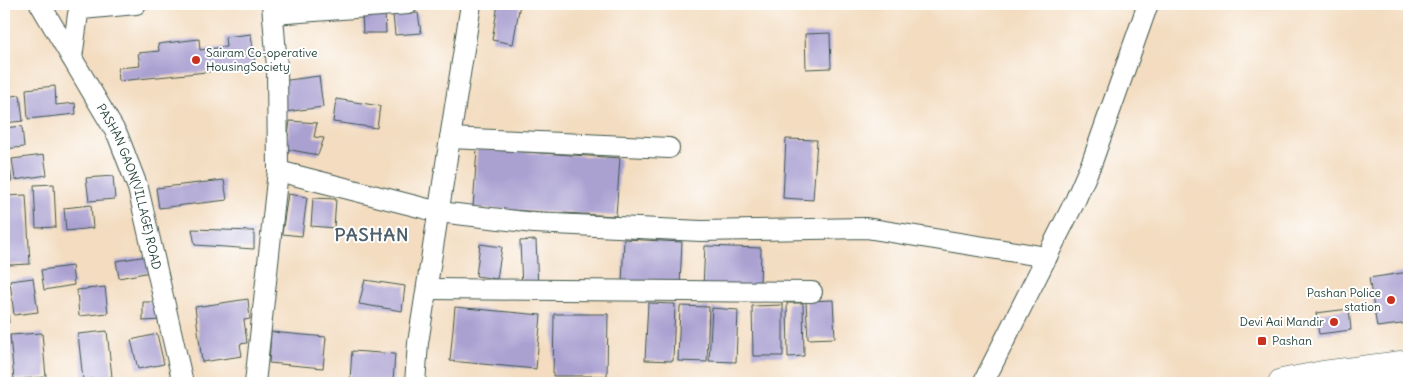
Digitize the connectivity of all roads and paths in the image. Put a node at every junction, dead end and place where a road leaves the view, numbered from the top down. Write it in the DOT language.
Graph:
graph roads {
  1 [pos="40,4"];
  2 [pos="136,4"];
  3 [pos="408,4"];
  4 [pos="472,4"];
  5 [pos="1148,4"];
  6 [pos="273,9"];
  7 [pos="72,58"];
  8 [pos="450,138"];
  9 [pos="669,148"];
  10 [pos="278,171"];
  11 [pos="439,212"];
  12 [pos="1047,257"];
  13 [pos="427,289"];
  14 [pos="812,292"];
  15 [pos="1409,364"];
  16 [pos="183,383"];
  17 [pos="255,383"];
  18 [pos="415,383"];
  19 [pos="983,383"];
  20 [pos="1282,383"];
  1 -- 7 [label="street, PASHAN GAON(VILLAGE) ROAD"];
  2 -- 7 [label="street"];
  3 -- 6 [label="street"];
  4 -- 8 [label="street"];
  5 -- 12 [label="street"];
  6 -- 10 [label="street"];
  7 -- 16 [label="street, PASHAN GAON(VILLAGE) ROAD"];
  8 -- 9 [label="street"];
  8 -- 11 [label="street"];
  10 -- 11 [label="street"];
  10 -- 17 [label="street"];
  11 -- 12 [label="street"];
  11 -- 13 [label="street"];
  12 -- 19 [label="street"];
  13 -- 14 [label="street"];
  13 -- 18 [label="street"];
  15 -- 20 [label="main road"];
}
